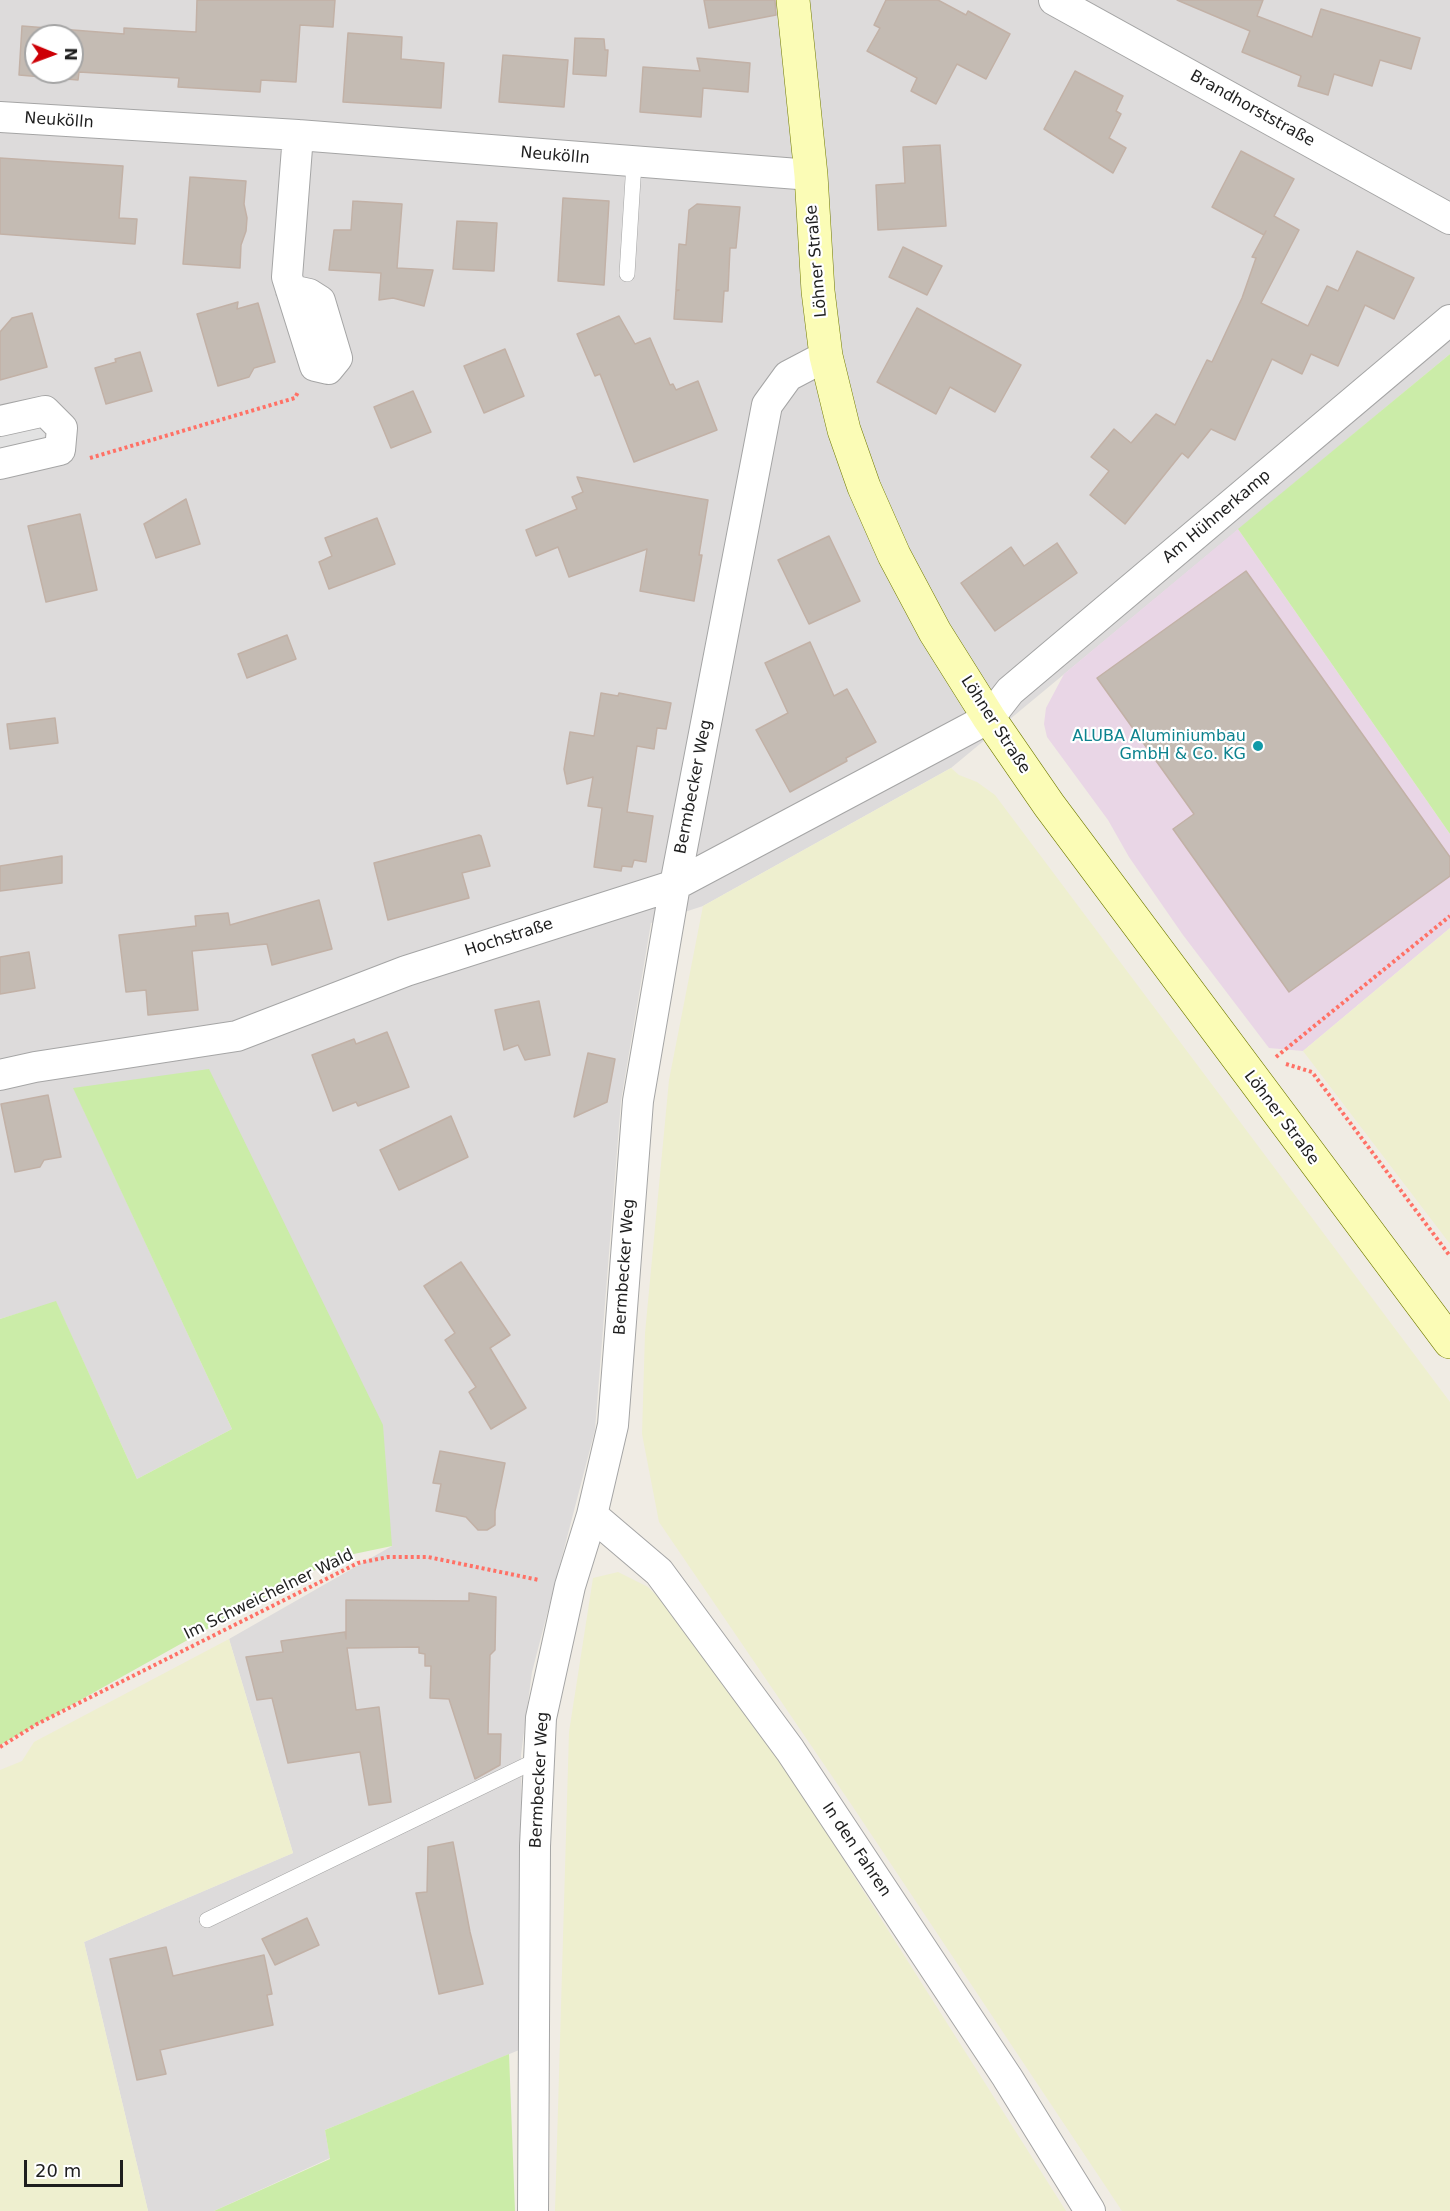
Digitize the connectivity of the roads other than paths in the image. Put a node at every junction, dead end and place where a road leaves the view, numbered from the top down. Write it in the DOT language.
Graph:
graph roads {
  1 [pos="793,0"];
  2 [pos="1054,0"];
  3 [pos="0,117"];
  4 [pos="298,135"];
  5 [pos="634,163"];
  6 [pos="811,175"];
  7 [pos="1450,219"];
  8 [pos="627,274"];
  9 [pos="1450,320"];
  10 [pos="826,356"];
  11 [pos="315,366"];
  12 [pos="0,421"];
  13 [pos="0,464"];
  14 [pos="989,718"];
  15 [pos="675,885"];
  16 [pos="0,1075"];
  17 [pos="1450,1342"];
  18 [pos="592,1515"];
  19 [pos="539,1759"];
  20 [pos="207,1920"];
  21 [pos="533,2211"];
  22 [pos="1090,2211"];
  1 -- 6 [label="main road, Löhner Straße"];
  2 -- 7 [label="street, Brandhorststraße"];
  3 -- 4 [label="street, Neukölln"];
  4 -- 5 [label="street, Neukölln"];
  4 -- 11 [label="street"];
  5 -- 6 [label="street, Neukölln"];
  5 -- 8 [label="lane"];
  6 -- 10 [label="main road, Löhner Straße"];
  9 -- 14 [label="street, Am Hühnerkamp"];
  10 -- 14 [label="main road, Löhner Straße"];
  10 -- 15 [label="street, Bermbecker Weg"];
  12 -- 13 [label="street"];
  14 -- 15 [label="street, Hochstraße"];
  14 -- 17 [label="main road, Löhner Straße"];
  15 -- 16 [label="street, Hochstraße"];
  15 -- 18 [label="street, Bermbecker Weg"];
  18 -- 19 [label="street, Bermbecker Weg"];
  18 -- 22 [label="street, In den Fahren"];
  19 -- 20 [label="lane"];
  19 -- 21 [label="street, Bermbecker Weg"];
}
